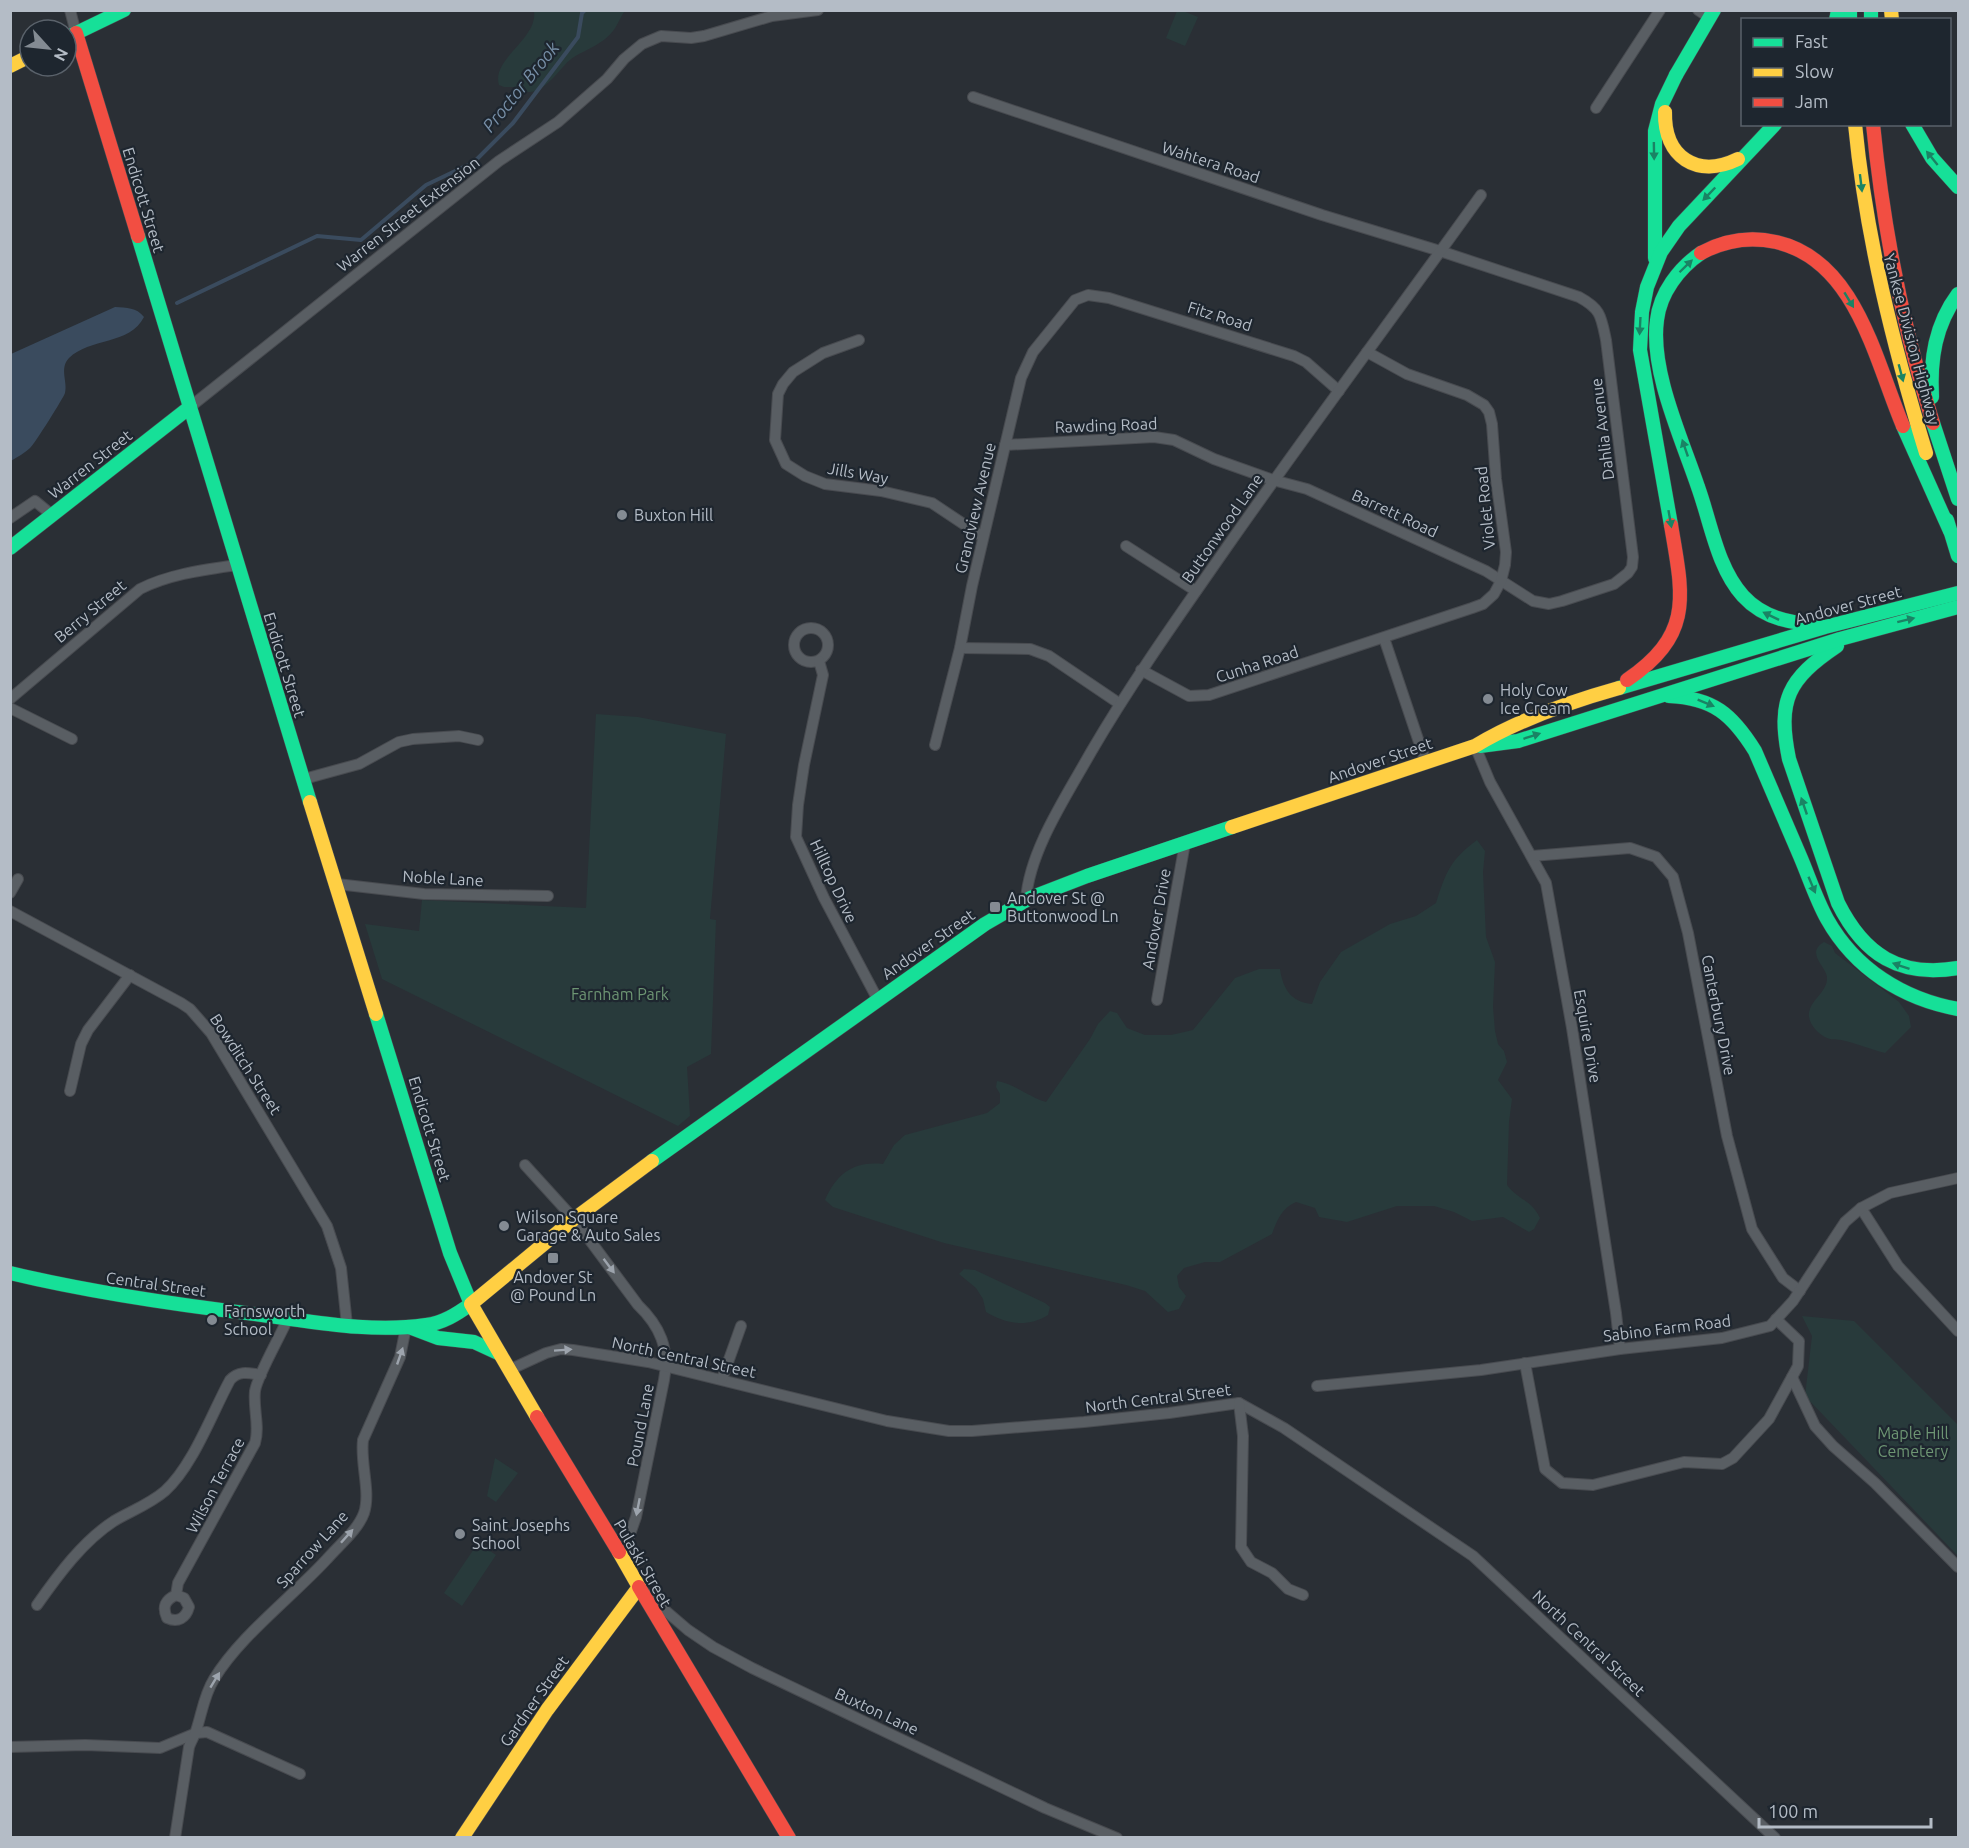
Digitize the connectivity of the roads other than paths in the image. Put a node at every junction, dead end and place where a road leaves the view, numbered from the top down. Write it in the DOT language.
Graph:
graph roads {
  1 [pos="124,10"];
  2 [pos="818,10"];
  3 [pos="1660,10"];
  4 [pos="1707,13"];
  5 [pos="78,33"];
  6 [pos="78,58"];
  7 [pos="1676,75"];
  8 [pos="974,97"];
  9 [pos="1596,108"];
  10 [pos="1773,126"];
  11 [pos="1855,126"];
  12 [pos="1873,126"];
  13 [pos="1913,126"];
  14 [pos="1750,152"];
  15 [pos="1959,187"];
  16 [pos="1481,195"];
  17 [pos="1440,251"];
  18 [pos="1653,270"];
  19 [pos="1959,294"];
  20 [pos="1081,297"];
  21 [pos="859,340"];
  22 [pos="1367,352"];
  23 [pos="1339,391"];
  24 [pos="190,407"];
  25 [pos="1005,445"];
  26 [pos="1947,463"];
  27 [pos="1274,480"];
  28 [pos="1959,499"];
  29 [pos="52,515"];
  30 [pos="10,518"];
  31 [pos="1950,531"];
  32 [pos="983,537"];
  33 [pos="1126,546"];
  34 [pos="10,548"];
  35 [pos="1959,556"];
  36 [pos="237,565"];
  37 [pos="1501,581"];
  38 [pos="1196,591"];
  39 [pos="1959,593"];
  40 [pos="1935,607"];
  41 [pos="1959,607"];
  42 [pos="1870,615"];
  43 [pos="1876,628"];
  44 [pos="1384,638"];
  45 [pos="960,648"];
  46 [pos="819,661"];
  47 [pos="1141,670"];
  48 [pos="1601,693"];
  49 [pos="1649,698"];
  50 [pos="10,699"];
  51 [pos="1120,704"];
  52 [pos="10,708"];
  53 [pos="72,739"];
  54 [pos="478,740"];
  55 [pos="935,745"];
  56 [pos="1475,746"];
  57 [pos="1426,763"];
  58 [pos="304,779"];
  59 [pos="1185,843"];
  60 [pos="1532,856"];
  61 [pos="18,879"];
  62 [pos="337,884"];
  63 [pos="10,893"];
  64 [pos="548,896"];
  65 [pos="1026,900"];
  66 [pos="10,911"];
  67 [pos="1959,968"];
  68 [pos="130,975"];
  69 [pos="878,1000"];
  70 [pos="1157,1000"];
  71 [pos="1959,1009"];
  72 [pos="70,1091"];
  73 [pos="525,1165"];
  74 [pos="1959,1178"];
  75 [pos="1861,1208"];
  76 [pos="573,1219"];
  77 [pos="10,1273"];
  78 [pos="1800,1291"];
  79 [pos="471,1304"];
  80 [pos="288,1318"];
  81 [pos="1776,1319"];
  82 [pos="347,1325"];
  83 [pos="741,1326"];
  84 [pos="407,1327"];
  85 [pos="1959,1331"];
  86 [pos="1620,1348"];
  87 [pos="500,1354"];
  88 [pos="1525,1363"];
  89 [pos="667,1367"];
  90 [pos="509,1370"];
  91 [pos="261,1376"];
  92 [pos="1792,1377"];
  93 [pos="722,1379"];
  94 [pos="1317,1386"];
  95 [pos="1239,1403"];
  96 [pos="622,1557"];
  97 [pos="1959,1567"];
  98 [pos="639,1587"];
  99 [pos="176,1595"];
  100 [pos="1304,1595"];
  101 [pos="37,1605"];
  102 [pos="195,1734"];
  103 [pos="10,1747"];
  104 [pos="300,1774"];
  105 [pos="175,1838"];
  106 [pos="462,1838"];
  107 [pos="789,1838"];
  108 [pos="1117,1838"];
  109 [pos="1775,1838"];
  1 -- 5 [label="main road"];
  2 -- 24 [label="street, Warren Street Extension"];
  3 -- 9 [label="street"];
  4 -- 7 [label="main road"];
  6 -- 24 [label="main road, Endicott Street"];
  7 -- 14 [label="main road"];
  7 -- 18 [label="main road, one-way"];
  8 -- 17 [label="street, Wahtera Road"];
  10 -- 14 [label="main road"];
  11 -- 31 [label="main road, Yankee Division Highway, one-way"];
  12 -- 26 [label="main road, Yankee Division Highway"];
  15 -- 13 [label="main road, one-way"];
  14 -- 18 [label="main road, one-way"];
  16 -- 17 [label="street, Buttonwood Lane"];
  17 -- 22 [label="street, Buttonwood Lane"];
  17 -- 37 [label="street, Dahlia Avenue"];
  18 -- 48 [label="main road, one-way"];
  19 -- 26 [label="main road"];
  20 -- 23 [label="street, Fitz Road"];
  20 -- 25 [label="street, Grandview Avenue"];
  21 -- 32 [label="street, Jills Way"];
  22 -- 23 [label="street, Buttonwood Lane"];
  22 -- 37 [label="street, Violet Road"];
  23 -- 27 [label="street, Buttonwood Lane"];
  24 -- 29 [label="main road, Warren Street"];
  24 -- 36 [label="main road, Endicott Street"];
  25 -- 27 [label="street, Rawding Road"];
  25 -- 32 [label="street, Grandview Avenue"];
  26 -- 28 [label="main road, Yankee Division Highway"];
  27 -- 37 [label="street, Barrett Road"];
  27 -- 38 [label="street, Buttonwood Lane"];
  29 -- 30 [label="street"];
  29 -- 34 [label="main road, Warren Street"];
  31 -- 35 [label="main road, Yankee Division Highway"];
  42 -- 31 [label="main road, one-way"];
  32 -- 45 [label="street, Grandview Avenue"];
  33 -- 38 [label="street"];
  36 -- 50 [label="street, Berry Street"];
  36 -- 58 [label="main road, Endicott Street"];
  37 -- 44 [label="street, Violet Road"];
  38 -- 47 [label="street, Buttonwood Lane"];
  39 -- 40 [label="main road, Andover Street"];
  40 -- 41 [label="main road, Andover Street"];
  40 -- 42 [label="main road, Andover Street"];
  43 -- 40 [label="main road, Andover Street, one-way"];
  42 -- 48 [label="main road, Andover Street"];
  43 -- 49 [label="main road, Andover Street"];
  67 -- 43 [label="main road, one-way"];
  44 -- 47 [label="street, Cunha Road"];
  44 -- 57 [label="street"];
  45 -- 51 [label="street"];
  45 -- 55 [label="street, Grandview Avenue"];
  46 -- 69 [label="street, Hilltop Drive"];
  47 -- 51 [label="street, Buttonwood Lane"];
  48 -- 56 [label="main road, Andover Street"];
  56 -- 49 [label="main road, Andover Street, one-way"];
  49 -- 71 [label="main road, one-way"];
  51 -- 65 [label="street, Buttonwood Lane"];
  52 -- 53 [label="street"];
  54 -- 58 [label="street"];
  56 -- 57 [label="main road, Andover Street"];
  56 -- 60 [label="street, Esquire Drive"];
  57 -- 59 [label="main road, Andover Street"];
  58 -- 62 [label="main road, Endicott Street"];
  59 -- 65 [label="main road, Andover Street"];
  59 -- 70 [label="street, Andover Drive"];
  60 -- 78 [label="street, Canterbury Drive"];
  60 -- 86 [label="street, Esquire Drive"];
  61 -- 63 [label="street"];
  62 -- 64 [label="street, Noble Lane"];
  62 -- 79 [label="main road, Endicott Street"];
  65 -- 69 [label="main road, Andover Street"];
  66 -- 68 [label="street, Bowditch Street"];
  68 -- 72 [label="street"];
  68 -- 82 [label="street, Bowditch Street"];
  69 -- 76 [label="main road, Andover Street"];
  73 -- 76 [label="street, Pound Lane"];
  74 -- 75 [label="street, Sabino Farm Road"];
  75 -- 78 [label="street, Sabino Farm Road"];
  75 -- 85 [label="street"];
  76 -- 79 [label="main road, Andover Street"];
  76 -- 89 [label="street, Pound Lane, one-way"];
  77 -- 80 [label="main road, Central Street"];
  78 -- 81 [label="street, Sabino Farm Road"];
  79 -- 84 [label="main road, Central Street"];
  79 -- 87 [label="main road, Pulaski Street"];
  80 -- 82 [label="main road, Central Street"];
  80 -- 91 [label="street, Wilson Terrace"];
  81 -- 86 [label="street, Sabino Farm Road"];
  81 -- 92 [label="street"];
  82 -- 84 [label="main road, Central Street"];
  83 -- 93 [label="street"];
  84 -- 87 [label="main road"];
  102 -- 84 [label="street, Sparrow Lane, one-way"];
  86 -- 88 [label="street, Sabino Farm Road"];
  87 -- 90 [label="main road, Pulaski Street"];
  88 -- 92 [label="street"];
  88 -- 94 [label="street, Sabino Farm Road"];
  90 -- 89 [label="street, North Central Street, one-way"];
  89 -- 93 [label="street, North Central Street"];
  89 -- 96 [label="street, Pound Lane, one-way"];
  90 -- 96 [label="main road, Pulaski Street"];
  91 -- 99 [label="street, Wilson Terrace"];
  91 -- 101 [label="street"];
  92 -- 97 [label="street"];
  93 -- 95 [label="street, North Central Street"];
  95 -- 100 [label="street"];
  95 -- 109 [label="street, North Central Street"];
  96 -- 98 [label="main road, Pulaski Street"];
  98 -- 106 [label="main road, Gardner Street"];
  98 -- 107 [label="main road, Pulaski Street"];
  98 -- 108 [label="street, Buxton Lane"];
  102 -- 103 [label="street"];
  102 -- 104 [label="street"];
  102 -- 105 [label="street, Sparrow Lane"];
}
